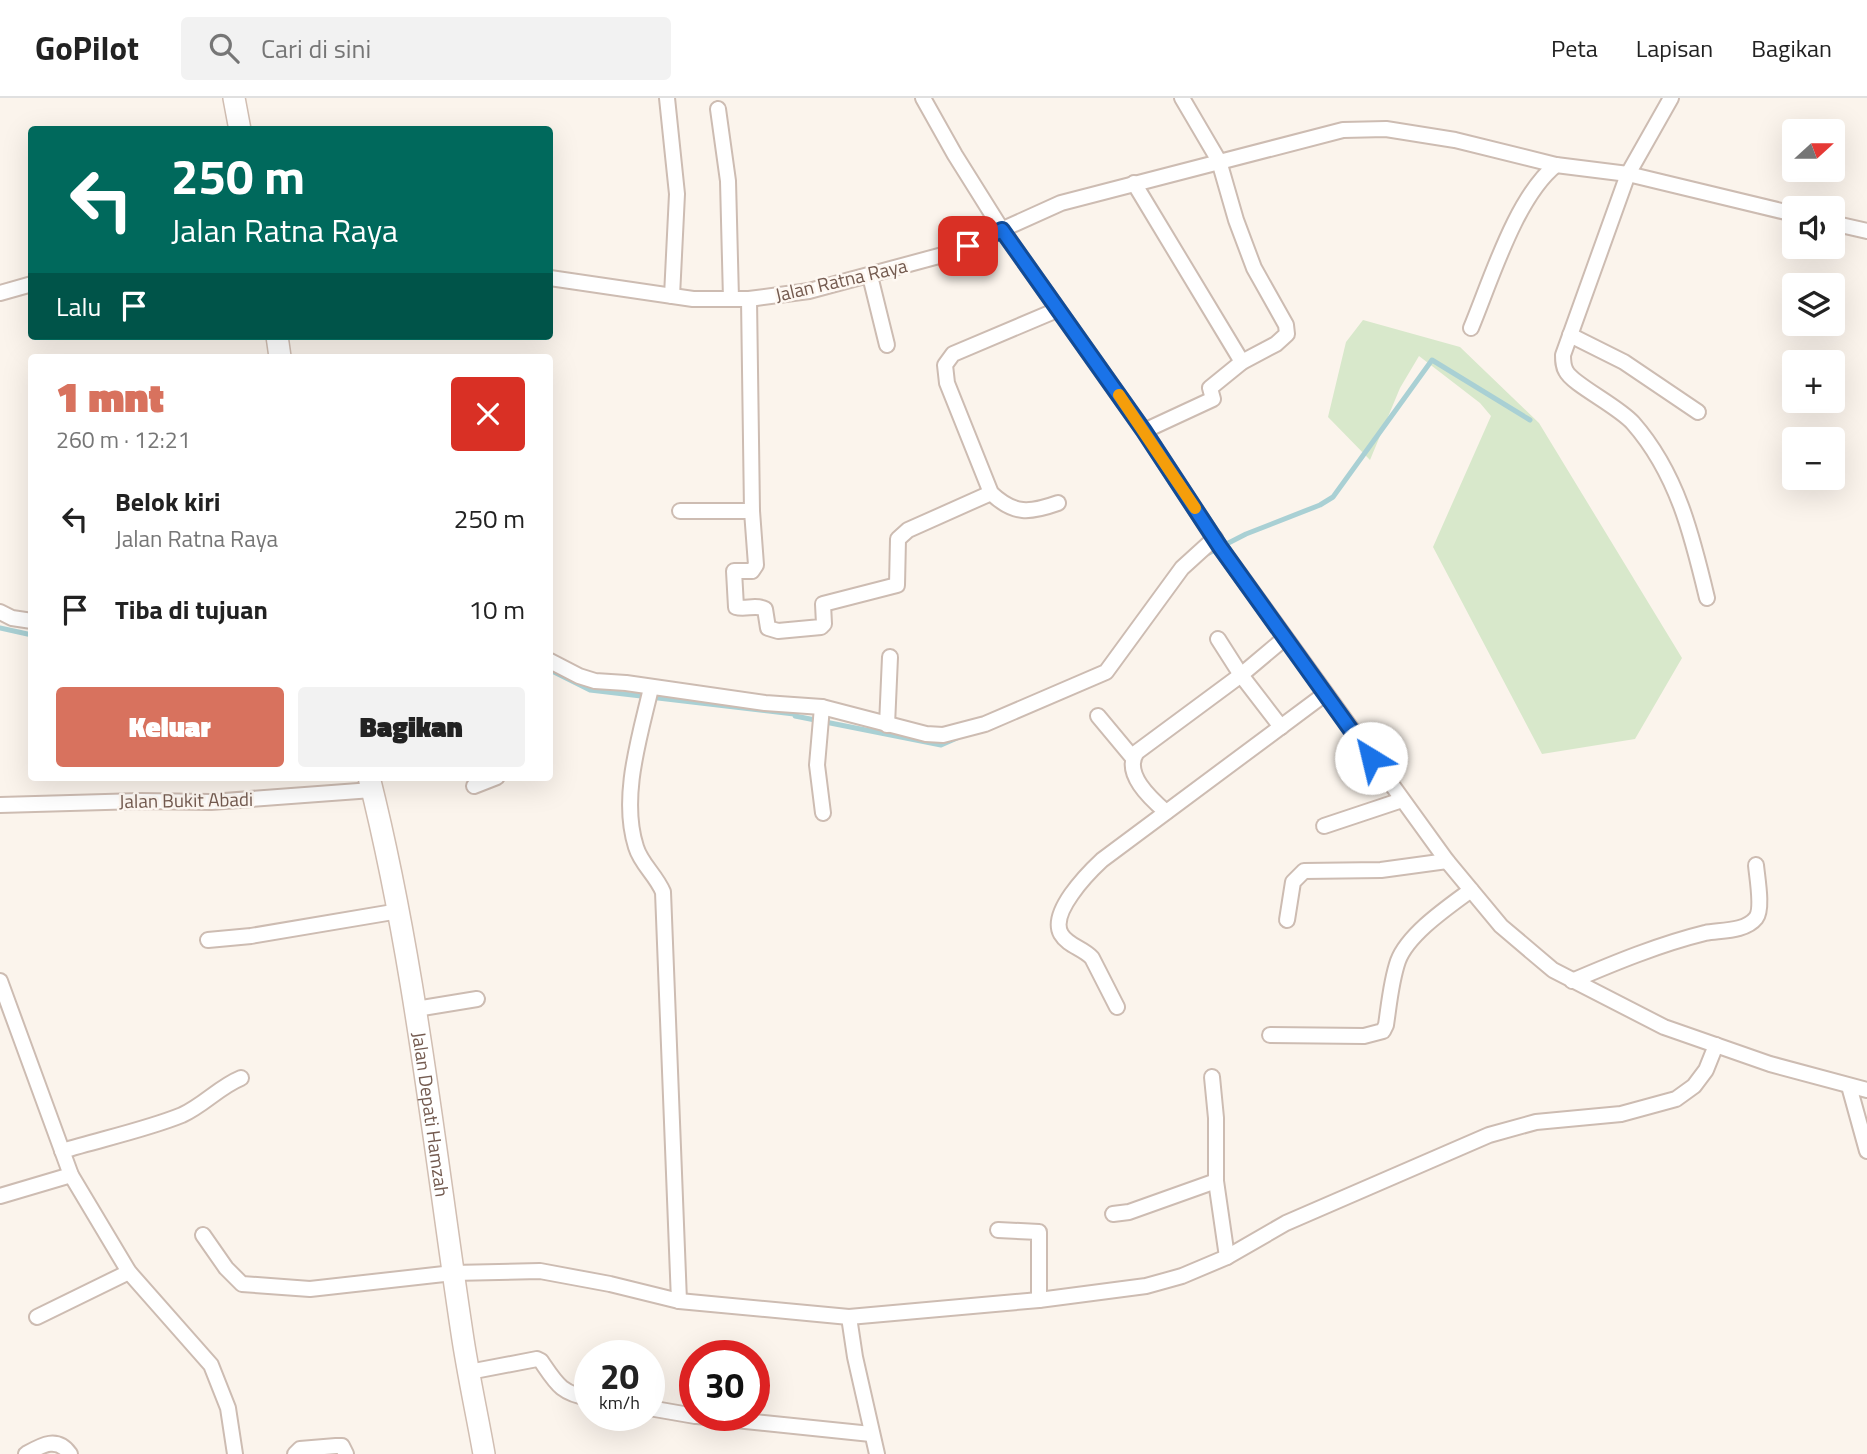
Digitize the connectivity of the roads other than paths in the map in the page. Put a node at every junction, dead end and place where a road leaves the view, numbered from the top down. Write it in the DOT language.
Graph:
graph roads {
  1 [pos="234,98"];
  2 [pos="667,98"];
  3 [pos="923,98"];
  4 [pos="1182,98"];
  5 [pos="1671,98"];
  6 [pos="718,109"];
  7 [pos="239,126"];
  8 [pos="1219,160"];
  9 [pos="1556,165"];
  10 [pos="1628,174"];
  11 [pos="1134,183"];
  12 [pos="1782,211"];
  13 [pos="1845,226"];
  14 [pos="1002,230"];
  15 [pos="1867,231"];
  16 [pos="870,276"];
  17 [pos="553,278"];
  18 [pos="28,285"];
  19 [pos="0,293"];
  20 [pos="672,296"];
  21 [pos="731,299"];
  22 [pos="749,299"];
  23 [pos="1057,310"];
  24 [pos="1471,328"];
  25 [pos="1570,335"];
  26 [pos="887,345"];
  27 [pos="1242,362"];
  28 [pos="1698,412"];
  29 [pos="1144,431"];
  30 [pos="991,493"];
  31 [pos="1058,503"];
  32 [pos="680,511"];
  33 [pos="752,511"];
  34 [pos="1218,543"];
  35 [pos="1707,598"];
  36 [pos="0,612"];
  37 [pos="28,620"];
  38 [pos="1285,638"];
  39 [pos="1218,639"];
  40 [pos="890,657"];
  41 [pos="553,663"];
  42 [pos="1241,675"];
  43 [pos="650,691"];
  44 [pos="1325,694"];
  45 [pos="822,713"];
  46 [pos="1098,716"];
  47 [pos="887,725"];
  48 [pos="1280,727"];
  49 [pos="1133,758"];
  50 [pos="487,781"];
  51 [pos="371,783"];
  52 [pos="474,786"];
  53 [pos="1402,800"];
  54 [pos="0,805"];
  55 [pos="1166,812"];
  56 [pos="823,813"];
  57 [pos="1324,826"];
  58 [pos="1447,862"];
  59 [pos="1756,865"];
  60 [pos="1471,890"];
  61 [pos="399,911"];
  62 [pos="1287,920"];
  63 [pos="208,940"];
  64 [pos="0,981"];
  65 [pos="1572,981"];
  66 [pos="477,999"];
  67 [pos="1117,1007"];
  68 [pos="415,1009"];
  69 [pos="1270,1035"];
  70 [pos="1716,1045"];
  71 [pos="1212,1077"];
  72 [pos="241,1078"];
  73 [pos="1849,1086"];
  74 [pos="1867,1090"];
  75 [pos="62,1151"];
  76 [pos="1867,1151"];
  77 [pos="71,1175"];
  78 [pos="1216,1181"];
  79 [pos="0,1196"];
  80 [pos="1113,1214"];
  81 [pos="998,1230"];
  82 [pos="203,1235"];
  83 [pos="1227,1257"];
  84 [pos="130,1272"];
  85 [pos="453,1273"];
  86 [pos="1039,1300"];
  87 [pos="679,1301"];
  88 [pos="37,1317"];
  89 [pos="849,1317"];
  90 [pos="469,1372"];
  91 [pos="574,1394"];
  92 [pos="770,1423"];
  93 [pos="871,1433"];
  94 [pos="26,1454"];
  95 [pos="70,1454"];
  96 [pos="235,1454"];
  97 [pos="295,1454"];
  98 [pos="346,1454"];
  99 [pos="484,1454"];
  100 [pos="877,1454"];
  1 -- 7 [label="main road"];
  2 -- 20 [label="street"];
  3 -- 14 [label="street"];
  4 -- 8 [label="street"];
  5 -- 10 [label="street"];
  6 -- 21 [label="street"];
  8 -- 9 [label="street, Jalan Ratna Raya"];
  8 -- 11 [label="street, Jalan Ratna Raya"];
  8 -- 27 [label="street"];
  9 -- 10 [label="street, Jalan Ratna Raya"];
  9 -- 24 [label="street"];
  10 -- 12 [label="street, Jalan Ratna Raya"];
  10 -- 25 [label="street"];
  11 -- 14 [label="street, Jalan Ratna Raya"];
  11 -- 27 [label="street"];
  13 -- 15 [label="street"];
  14 -- 16 [label="street, Jalan Ratna Raya"];
  14 -- 23 [label="street"];
  16 -- 22 [label="street, Jalan Ratna Raya"];
  16 -- 26 [label="street"];
  17 -- 20 [label="street, Jalan Ratna Raya"];
  18 -- 19 [label="street"];
  20 -- 21 [label="street, Jalan Ratna Raya"];
  21 -- 22 [label="street, Jalan Ratna Raya"];
  22 -- 33 [label="street"];
  23 -- 29 [label="street"];
  23 -- 30 [label="street"];
  25 -- 28 [label="street"];
  25 -- 35 [label="street"];
  27 -- 29 [label="street"];
  29 -- 34 [label="street"];
  30 -- 31 [label="street"];
  30 -- 33 [label="street"];
  32 -- 33 [label="street"];
  34 -- 38 [label="street"];
  34 -- 47 [label="street"];
  36 -- 37 [label="street"];
  38 -- 42 [label="street"];
  38 -- 44 [label="street"];
  39 -- 42 [label="street"];
  40 -- 47 [label="street"];
  41 -- 43 [label="street"];
  42 -- 48 [label="street"];
  42 -- 49 [label="street"];
  43 -- 45 [label="street"];
  43 -- 87 [label="street"];
  44 -- 48 [label="street"];
  44 -- 53 [label="street"];
  45 -- 47 [label="street"];
  45 -- 56 [label="street"];
  46 -- 49 [label="street"];
  48 -- 55 [label="street"];
  49 -- 55 [label="street"];
  50 -- 52 [label="street"];
  51 -- 54 [label="street, Jalan Bukit Abadi"];
  51 -- 61 [label="main road, Jalan Depati Hamzah"];
  53 -- 57 [label="street"];
  53 -- 58 [label="street"];
  55 -- 67 [label="street"];
  58 -- 60 [label="street"];
  58 -- 62 [label="street"];
  59 -- 65 [label="street"];
  60 -- 65 [label="street"];
  60 -- 69 [label="street"];
  61 -- 63 [label="street"];
  61 -- 68 [label="main road, Jalan Depati Hamzah"];
  64 -- 75 [label="street"];
  65 -- 70 [label="street"];
  66 -- 68 [label="street"];
  68 -- 85 [label="main road, Jalan Depati Hamzah"];
  70 -- 73 [label="street"];
  70 -- 83 [label="street"];
  71 -- 78 [label="street"];
  72 -- 75 [label="street"];
  73 -- 74 [label="street"];
  73 -- 76 [label="street"];
  75 -- 77 [label="street"];
  77 -- 79 [label="street"];
  77 -- 84 [label="street"];
  78 -- 80 [label="street"];
  78 -- 83 [label="street"];
  81 -- 86 [label="street"];
  82 -- 85 [label="street"];
  83 -- 86 [label="street"];
  84 -- 88 [label="street"];
  84 -- 96 [label="street"];
  85 -- 87 [label="street"];
  85 -- 90 [label="main road, Jalan Depati Hamzah"];
  86 -- 89 [label="street"];
  87 -- 89 [label="street"];
  89 -- 93 [label="street"];
  90 -- 91 [label="street"];
  90 -- 99 [label="main road, Jalan Depati Hamzah"];
  92 -- 93 [label="street"];
  93 -- 100 [label="street"];
  94 -- 95 [label="street"];
  97 -- 98 [label="street"];
}
